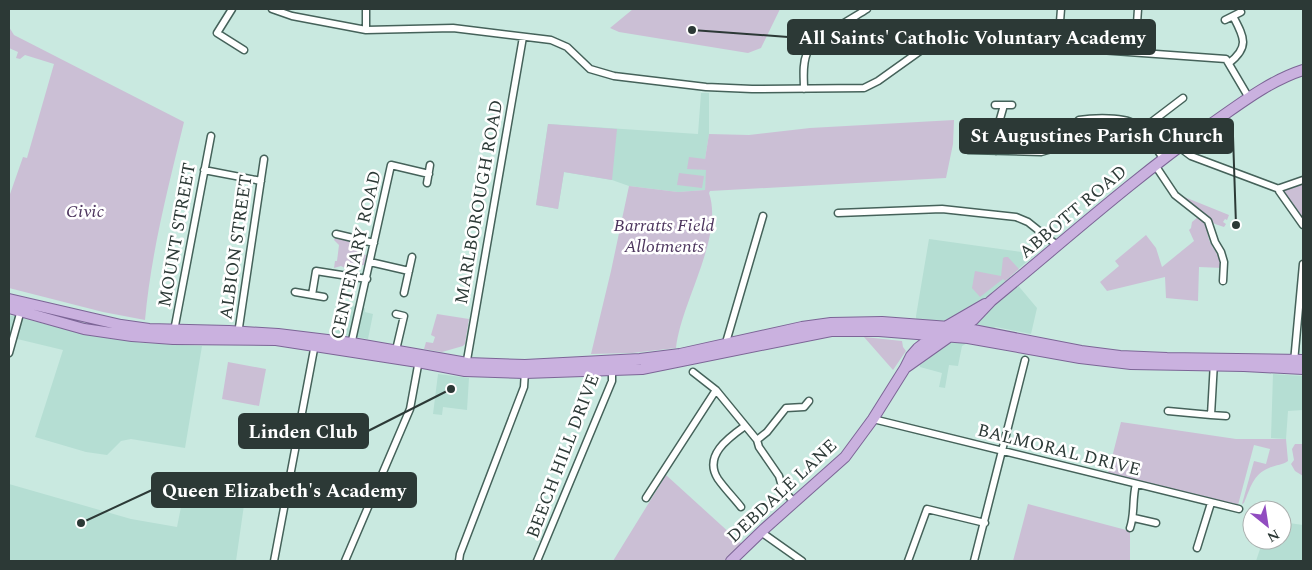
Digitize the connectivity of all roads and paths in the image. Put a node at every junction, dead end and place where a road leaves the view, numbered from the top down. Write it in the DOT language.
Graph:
graph roads {
  1 [pos="232,9"];
  2 [pos="272,9"];
  3 [pos="366,9"];
  4 [pos="867,9"];
  5 [pos="1061,9"];
  6 [pos="1138,9"];
  7 [pos="1241,12"];
  8 [pos="1233,16"];
  9 [pos="1225,20"];
  10 [pos="366,30"];
  11 [pos="523,37"];
  12 [pos="1058,47"];
  13 [pos="244,50"];
  14 [pos="1135,52"];
  15 [pos="1229,63"];
  16 [pos="1303,70"];
  17 [pos="804,89"];
  18 [pos="1183,98"];
  19 [pos="1249,98"];
  20 [pos="995,105"];
  21 [pos="1004,105"];
  22 [pos="1012,105"];
  23 [pos="1141,130"];
  24 [pos="210,136"];
  25 [pos="1179,146"];
  26 [pos="968,150"];
  27 [pos="996,151"];
  28 [pos="264,159"];
  29 [pos="1159,161"];
  30 [pos="430,165"];
  31 [pos="204,170"];
  32 [pos="428,174"];
  33 [pos="261,180"];
  34 [pos="1303,180"];
  35 [pos="427,183"];
  36 [pos="1279,189"];
  37 [pos="838,213"];
  38 [pos="763,216"];
  39 [pos="1303,223"];
  40 [pos="336,234"];
  41 [pos="374,243"];
  42 [pos="1058,246"];
  43 [pos="412,257"];
  44 [pos="370,262"];
  45 [pos="1303,264"];
  46 [pos="409,271"];
  47 [pos="367,279"];
  48 [pos="1223,282"];
  49 [pos="295,292"];
  50 [pos="404,293"];
  51 [pos="312,295"];
  52 [pos="324,297"];
  53 [pos="9,299"];
  54 [pos="992,301"];
  55 [pos="9,308"];
  56 [pos="22,308"];
  57 [pos="984,310"];
  58 [pos="396,314"];
  59 [pos="963,328"];
  60 [pos="948,331"];
  61 [pos="901,333"];
  62 [pos="174,334"];
  63 [pos="994,334"];
  64 [pos="238,335"];
  65 [pos="934,336"];
  66 [pos="315,341"];
  67 [pos="351,347"];
  68 [pos="729,348"];
  69 [pos="396,350"];
  70 [pos="9,353"];
  71 [pos="911,356"];
  72 [pos="419,358"];
  73 [pos="1025,360"];
  74 [pos="1214,362"];
  75 [pos="1297,363"];
  76 [pos="612,366"];
  77 [pos="466,367"];
  78 [pos="905,368"];
  79 [pos="525,369"];
  80 [pos="1303,369"];
  81 [pos="693,372"];
  82 [pos="716,390"];
  83 [pos="809,402"];
  84 [pos="1168,411"];
  85 [pos="1211,415"];
  86 [pos="1226,416"];
  87 [pos="873,419"];
  88 [pos="745,426"];
  89 [pos="757,440"];
  90 [pos="1002,452"];
  91 [pos="1136,484"];
  92 [pos="646,498"];
  93 [pos="794,502"];
  94 [pos="1211,503"];
  95 [pos="741,507"];
  96 [pos="1239,509"];
  97 [pos="1134,518"];
  98 [pos="984,523"];
  99 [pos="1156,523"];
  100 [pos="1130,528"];
  101 [pos="761,532"];
  102 [pos="1197,548"];
  103 [pos="274,561"];
  104 [pos="345,561"];
  105 [pos="459,561"];
  106 [pos="537,561"];
  107 [pos="731,561"];
  108 [pos="802,561"];
  109 [pos="908,561"];
  110 [pos="974,561"];
  1 -- 13 [label="street"];
  2 -- 10 [label="street"];
  3 -- 10 [label="street"];
  4 -- 17 [label="street"];
  5 -- 12 [label="street"];
  6 -- 14 [label="street"];
  7 -- 8 [label="street"];
  8 -- 9 [label="street"];
  8 -- 15 [label="street"];
  10 -- 11 [label="street"];
  11 -- 17 [label="street"];
  11 -- 77 [label="street, MARLBOROUGH ROAD"];
  12 -- 14 [label="street"];
  12 -- 17 [label="street"];
  14 -- 15 [label="street"];
  15 -- 19 [label="street"];
  16 -- 19 [label="main road, ABBOTT ROAD"];
  18 -- 23 [label="street"];
  19 -- 25 [label="main road, ABBOTT ROAD"];
  20 -- 21 [label="street"];
  21 -- 22 [label="street"];
  21 -- 27 [label="street"];
  23 -- 27 [label="street"];
  23 -- 29 [label="street"];
  24 -- 31 [label="street, MOUNT STREET"];
  25 -- 29 [label="main road, ABBOTT ROAD"];
  25 -- 36 [label="street"];
  26 -- 27 [label="street"];
  28 -- 33 [label="street, ALBION STREET"];
  29 -- 42 [label="main road, ABBOTT ROAD"];
  29 -- 48 [label="street"];
  30 -- 32 [label="street"];
  31 -- 33 [label="street"];
  31 -- 62 [label="street, MOUNT STREET"];
  32 -- 35 [label="street"];
  32 -- 41 [label="street, CENTENARY ROAD"];
  33 -- 64 [label="street, ALBION STREET"];
  34 -- 36 [label="street"];
  36 -- 39 [label="street"];
  37 -- 42 [label="street"];
  38 -- 68 [label="street"];
  40 -- 41 [label="street"];
  41 -- 44 [label="street, CENTENARY ROAD"];
  42 -- 54 [label="main road, ABBOTT ROAD"];
  43 -- 46 [label="street"];
  44 -- 46 [label="street"];
  44 -- 47 [label="street, CENTENARY ROAD"];
  45 -- 75 [label="street"];
  46 -- 50 [label="street"];
  47 -- 51 [label="street"];
  47 -- 67 [label="street, CENTENARY ROAD"];
  49 -- 51 [label="street"];
  51 -- 52 [label="street"];
  53 -- 56 [label="main road"];
  54 -- 57 [label="main road, ABBOTT ROAD"];
  54 -- 60 [label="main road, ABBOTT ROAD"];
  55 -- 56 [label="main road"];
  56 -- 62 [label="main road"];
  56 -- 70 [label="street"];
  57 -- 59 [label="main road, ABBOTT ROAD"];
  57 -- 63 [label="main road"];
  58 -- 69 [label="street"];
  59 -- 60 [label="main road, ABBOTT ROAD"];
  59 -- 63 [label="main road"];
  60 -- 65 [label="main road"];
  60 -- 68 [label="main road"];
  60 -- 74 [label="main road"];
  60 -- 78 [label="main road, DEBDALE LANE"];
  61 -- 65 [label="main road"];
  61 -- 68 [label="main road"];
  61 -- 71 [label="main road"];
  62 -- 64 [label="main road"];
  63 -- 74 [label="main road"];
  64 -- 66 [label="main road"];
  65 -- 71 [label="main road, DEBDALE LANE"];
  66 -- 67 [label="main road"];
  66 -- 103 [label="street"];
  67 -- 69 [label="main road"];
  67 -- 72 [label="main road"];
  68 -- 76 [label="main road"];
  69 -- 72 [label="main road"];
  71 -- 78 [label="main road, DEBDALE LANE"];
  72 -- 77 [label="main road"];
  72 -- 104 [label="street"];
  73 -- 90 [label="street"];
  74 -- 75 [label="main road"];
  74 -- 85 [label="street"];
  75 -- 80 [label="main road"];
  76 -- 79 [label="main road"];
  76 -- 106 [label="street, BEECH HILL DRIVE"];
  77 -- 79 [label="main road"];
  78 -- 87 [label="main road, DEBDALE LANE"];
  79 -- 105 [label="street"];
  81 -- 82 [label="street"];
  82 -- 88 [label="street"];
  82 -- 92 [label="street"];
  83 -- 89 [label="street"];
  84 -- 85 [label="street"];
  85 -- 86 [label="street"];
  87 -- 90 [label="street, BALMORAL DRIVE"];
  87 -- 93 [label="main road, DEBDALE LANE"];
  88 -- 89 [label="street"];
  88 -- 95 [label="street"];
  89 -- 93 [label="street"];
  90 -- 91 [label="street, BALMORAL DRIVE"];
  90 -- 98 [label="street"];
  91 -- 94 [label="street, BALMORAL DRIVE"];
  91 -- 97 [label="street"];
  93 -- 101 [label="main road, DEBDALE LANE"];
  94 -- 96 [label="street, BALMORAL DRIVE"];
  94 -- 102 [label="street"];
  97 -- 99 [label="street"];
  97 -- 100 [label="street"];
  98 -- 109 [label="street"];
  98 -- 110 [label="street"];
  101 -- 107 [label="main road, DEBDALE LANE"];
  101 -- 108 [label="street"];
}
